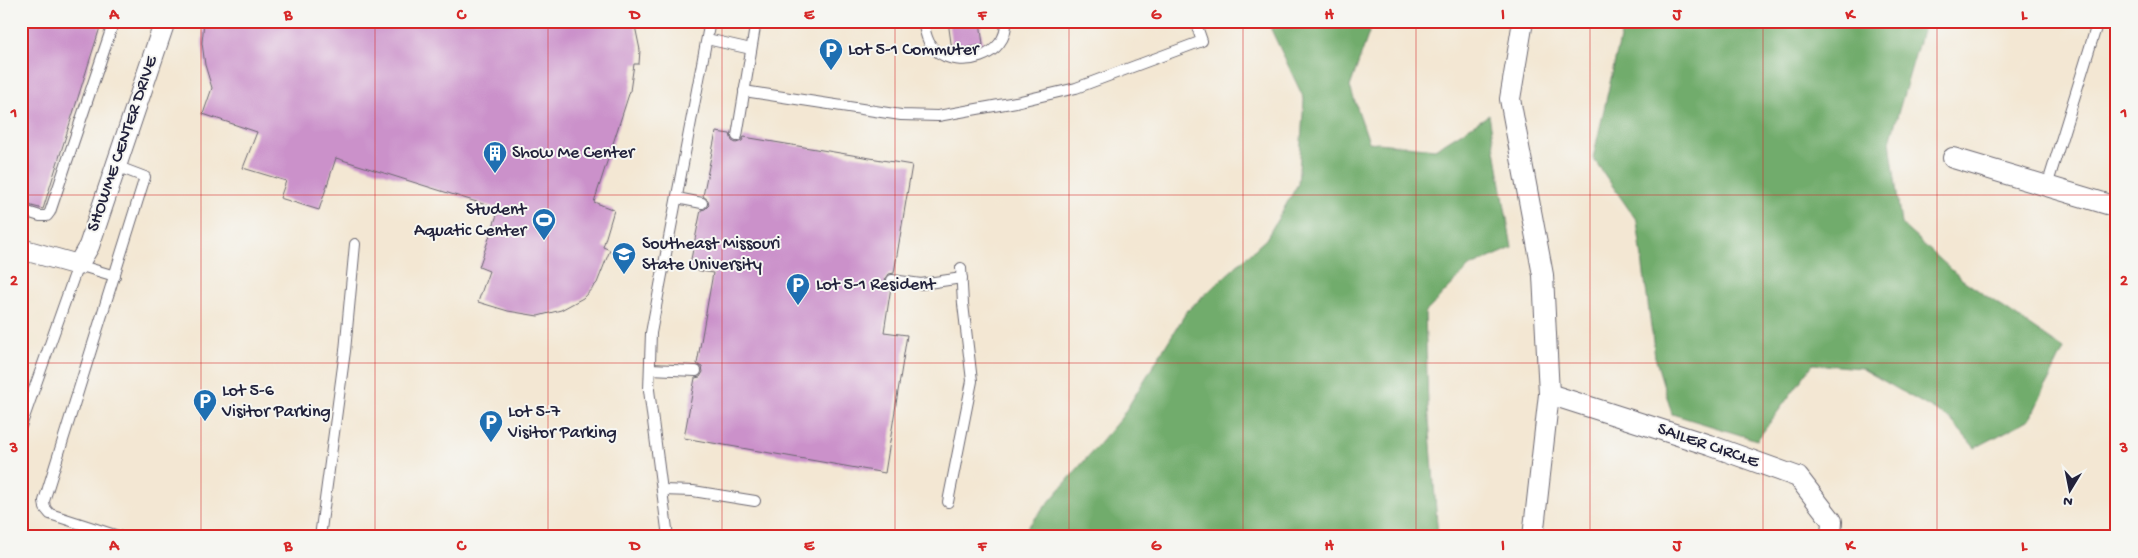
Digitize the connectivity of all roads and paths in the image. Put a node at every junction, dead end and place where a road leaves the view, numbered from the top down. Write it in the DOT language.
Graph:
graph roads {
  1 [pos="114,21"];
  2 [pos="165,21"];
  3 [pos="710,21"];
  4 [pos="756,21"];
  5 [pos="923,21"];
  6 [pos="1006,21"];
  7 [pos="1195,21"];
  8 [pos="1523,21"];
  9 [pos="2098,21"];
  10 [pos="706,39"];
  11 [pos="751,49"];
  12 [pos="744,91"];
  13 [pos="737,136"];
  14 [pos="1953,158"];
  15 [pos="116,166"];
  16 [pos="2048,186"];
  17 [pos="676,198"];
  18 [pos="702,203"];
  19 [pos="2117,207"];
  20 [pos="21,210"];
  21 [pos="355,244"];
  22 [pos="21,249"];
  23 [pos="78,266"];
  24 [pos="115,276"];
  25 [pos="892,280"];
  26 [pos="650,370"];
  27 [pos="696,371"];
  28 [pos="1549,394"];
  29 [pos="21,426"];
  30 [pos="662,490"];
  31 [pos="755,502"];
  32 [pos="948,502"];
  33 [pos="121,537"];
  34 [pos="320,537"];
  35 [pos="668,537"];
  36 [pos="1533,537"];
  37 [pos="1831,537"];
  1 -- 20 [label="lane"];
  2 -- 15 [label="street, SHOWME CENTER DRIVE"];
  3 -- 10 [label="lane"];
  4 -- 11 [label="lane"];
  5 -- 6 [label="lane"];
  7 -- 12 [label="lane"];
  8 -- 28 [label="street"];
  9 -- 16 [label="lane"];
  10 -- 11 [label="lane"];
  10 -- 17 [label="lane"];
  11 -- 12 [label="lane"];
  12 -- 13 [label="lane"];
  14 -- 16 [label="street"];
  15 -- 23 [label="street, SHOWME CENTER DRIVE"];
  15 -- 24 [label="lane"];
  16 -- 19 [label="street"];
  17 -- 18 [label="lane"];
  17 -- 26 [label="lane"];
  21 -- 34 [label="lane"];
  22 -- 23 [label="street"];
  23 -- 24 [label="lane"];
  23 -- 29 [label="lane"];
  24 -- 33 [label="lane"];
  25 -- 32 [label="lane"];
  26 -- 27 [label="lane"];
  26 -- 30 [label="lane"];
  28 -- 36 [label="street"];
  28 -- 37 [label="street, SAILER CIRCLE"];
  30 -- 31 [label="lane"];
  30 -- 35 [label="lane"];
}
